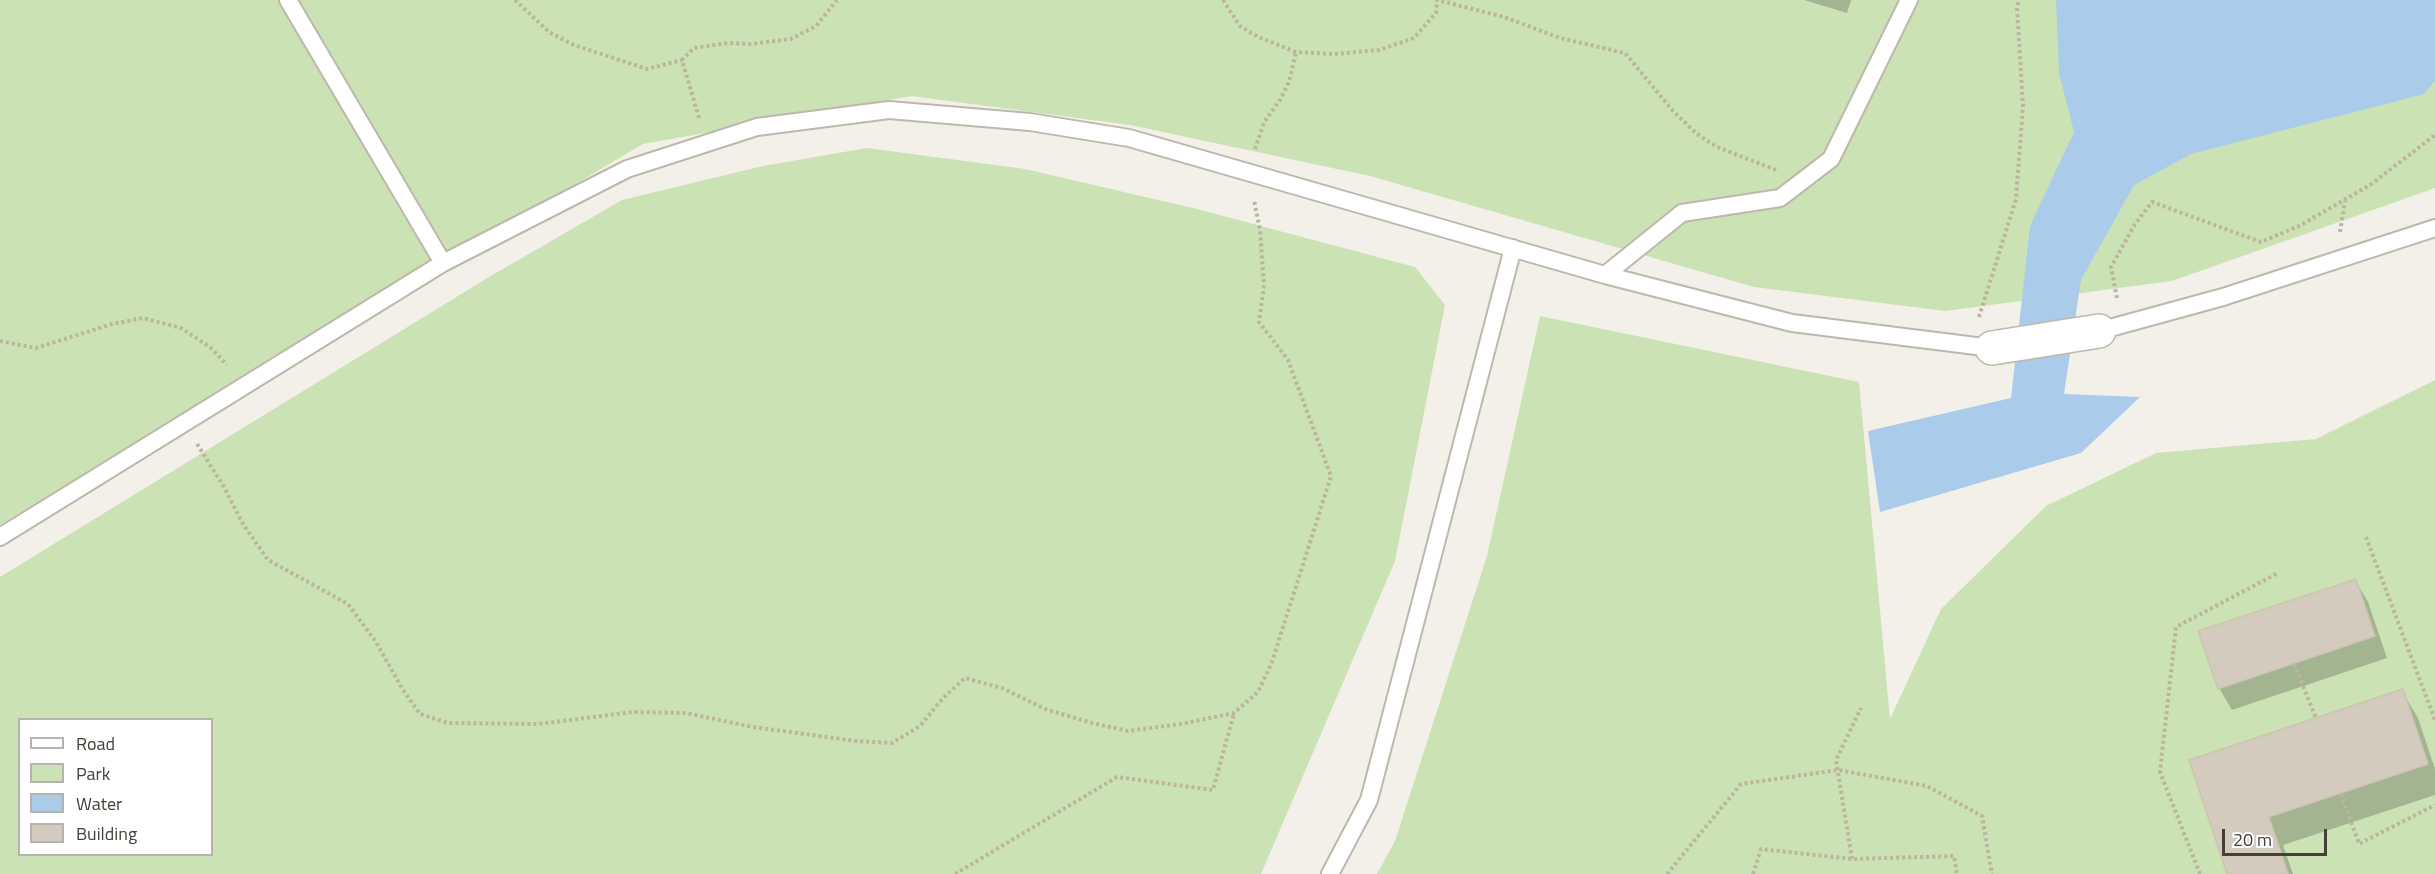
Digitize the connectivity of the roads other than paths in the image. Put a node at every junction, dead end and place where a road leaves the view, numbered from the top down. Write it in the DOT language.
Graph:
graph roads {
  1 [pos="288,0"];
  2 [pos="1908,0"];
  3 [pos="2435,228"];
  4 [pos="1513,248"];
  5 [pos="443,263"];
  6 [pos="1605,275"];
  7 [pos="2110,328"];
  8 [pos="1981,347"];
  9 [pos="0,537"];
  10 [pos="1330,874"];
  1 -- 5 [label="lane"];
  2 -- 6 [label="lane"];
  3 -- 7 [label="lane"];
  4 -- 5 [label="lane"];
  4 -- 6 [label="lane"];
  4 -- 10 [label="lane"];
  5 -- 9 [label="lane"];
  6 -- 8 [label="lane"];
  7 -- 8 [label="street"];
}
